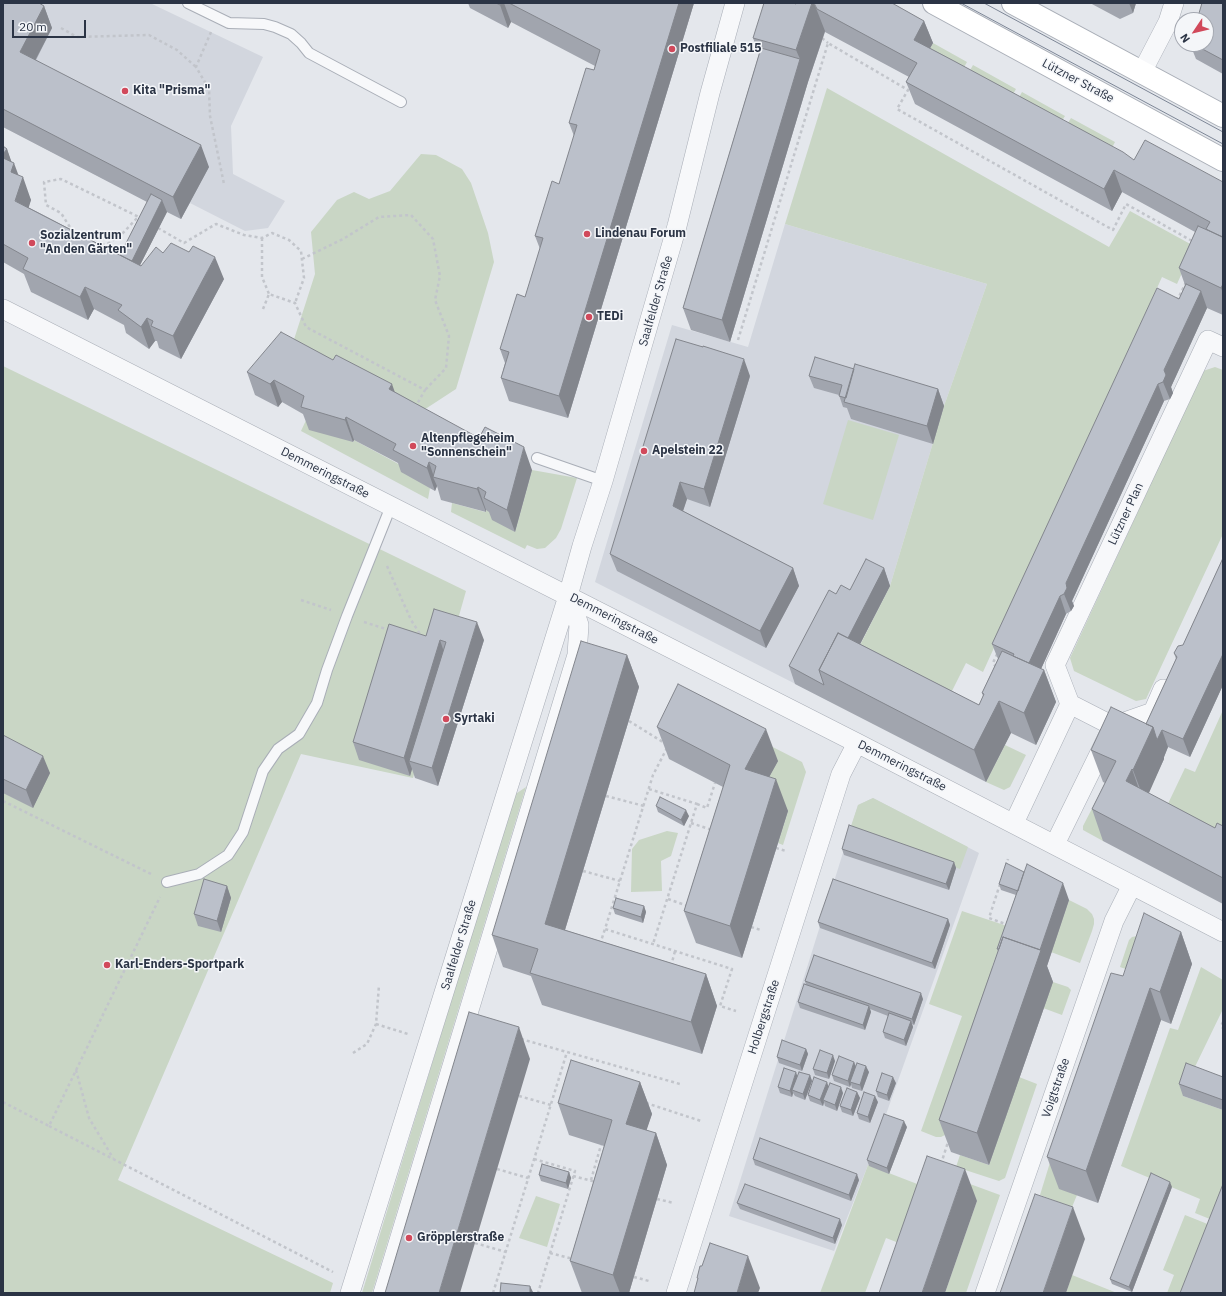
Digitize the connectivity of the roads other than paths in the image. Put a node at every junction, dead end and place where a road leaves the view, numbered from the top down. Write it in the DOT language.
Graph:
graph roads {
  1 [pos="188,3"];
  2 [pos="736,3"];
  3 [pos="934,3"];
  4 [pos="1013,3"];
  5 [pos="1174,3"];
  6 [pos="1142,72"];
  7 [pos="401,102"];
  8 [pos="1223,116"];
  9 [pos="1223,160"];
  10 [pos="3,309"];
  11 [pos="1223,347"];
  12 [pos="537,458"];
  13 [pos="603,481"];
  14 [pos="391,506"];
  15 [pos="568,596"];
  16 [pos="1172,670"];
  17 [pos="1070,704"];
  18 [pos="1113,726"];
  19 [pos="857,742"];
  20 [pos="1014,823"];
  21 [pos="1055,844"];
  22 [pos="168,882"];
  23 [pos="1132,885"];
  24 [pos="1223,932"];
  25 [pos="352,1288"];
  26 [pos="383,1293"];
  27 [pos="676,1293"];
  28 [pos="985,1293"];
  1 -- 7 [label="lane"];
  2 -- 13 [label="street, Saalfelder Straße"];
  3 -- 9 [label="main road, Lützner Straße"];
  4 -- 6 [label="main road"];
  5 -- 6 [label="street"];
  6 -- 8 [label="main road"];
  10 -- 14 [label="street, Demmeringstraße"];
  11 -- 17 [label="street, Lützner Plan"];
  12 -- 13 [label="lane"];
  13 -- 15 [label="street, Saalfelder Straße"];
  14 -- 15 [label="street, Demmeringstraße"];
  14 -- 22 [label="lane"];
  15 -- 19 [label="street, Demmeringstraße"];
  15 -- 25 [label="street, Saalfelder Straße"];
  15 -- 26 [label="street"];
  16 -- 18 [label="street"];
  17 -- 18 [label="street"];
  17 -- 20 [label="street"];
  18 -- 21 [label="street"];
  19 -- 20 [label="street, Demmeringstraße"];
  19 -- 27 [label="street, Holbergstraße"];
  20 -- 21 [label="street, Demmeringstraße"];
  21 -- 23 [label="street, Demmeringstraße"];
  23 -- 24 [label="street, Demmeringstraße"];
  23 -- 28 [label="street, Voigtstraße"];
}
